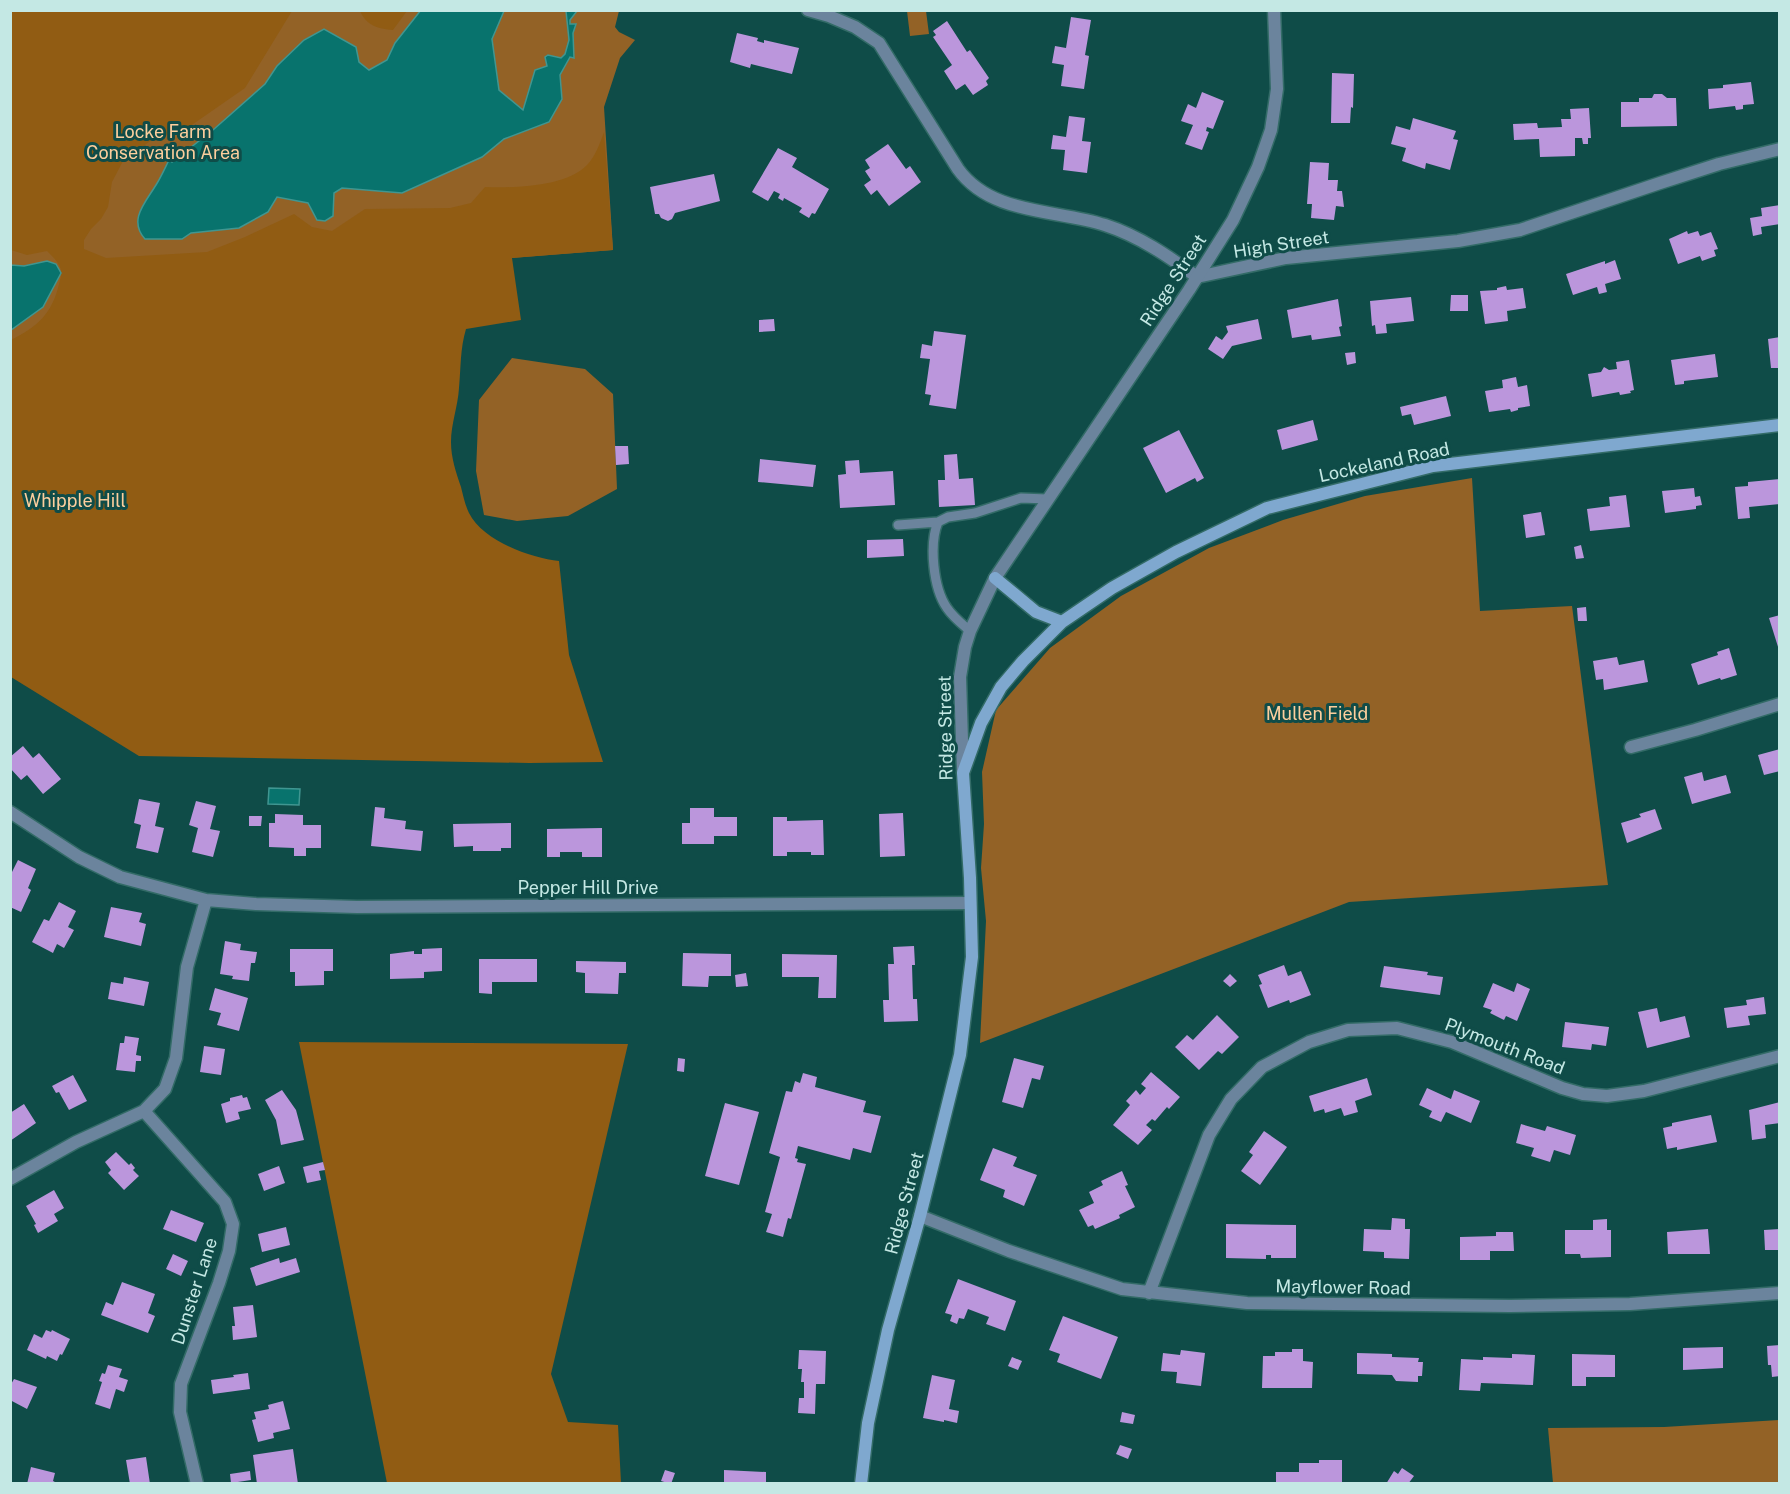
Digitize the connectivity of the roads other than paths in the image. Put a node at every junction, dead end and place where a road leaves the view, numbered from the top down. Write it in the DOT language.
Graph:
graph roads {
  1 [pos="808,10"];
  2 [pos="1274,10"];
  3 [pos="1779,149"];
  4 [pos="1197,277"];
  5 [pos="1779,425"];
  6 [pos="1047,499"];
  7 [pos="938,522"];
  8 [pos="898,525"];
  9 [pos="995,578"];
  10 [pos="1062,622"];
  11 [pos="970,631"];
  12 [pos="1779,704"];
  13 [pos="1631,747"];
  14 [pos="963,773"];
  15 [pos="10,812"];
  16 [pos="206,900"];
  17 [pos="970,903"];
  18 [pos="1779,1056"];
  19 [pos="144,1111"];
  20 [pos="10,1179"];
  21 [pos="920,1216"];
  22 [pos="1149,1293"];
  23 [pos="1779,1293"];
  24 [pos="197,1484"];
  25 [pos="861,1484"];
  1 -- 4 [label="street"];
  2 -- 4 [label="street, Ridge Street"];
  3 -- 4 [label="street, High Street"];
  4 -- 6 [label="street, Ridge Street"];
  5 -- 10 [label="main road, Lockeland Road"];
  6 -- 7 [label="lane"];
  6 -- 9 [label="street, Ridge Street"];
  7 -- 8 [label="lane"];
  7 -- 11 [label="lane"];
  9 -- 10 [label="main road"];
  9 -- 11 [label="street, Ridge Street"];
  10 -- 14 [label="main road, Lockeland Road"];
  11 -- 14 [label="street, Ridge Street"];
  12 -- 13 [label="street"];
  14 -- 17 [label="main road, Ridge Street"];
  15 -- 16 [label="street, Pepper Hill Drive"];
  16 -- 17 [label="street, Pepper Hill Drive"];
  16 -- 19 [label="street"];
  17 -- 21 [label="main road, Ridge Street"];
  18 -- 22 [label="street, Plymouth Road"];
  19 -- 20 [label="street"];
  19 -- 24 [label="street, Dunster Lane"];
  21 -- 22 [label="street, Mayflower Road"];
  21 -- 25 [label="main road, Ridge Street"];
  22 -- 23 [label="street, Mayflower Road"];
}
